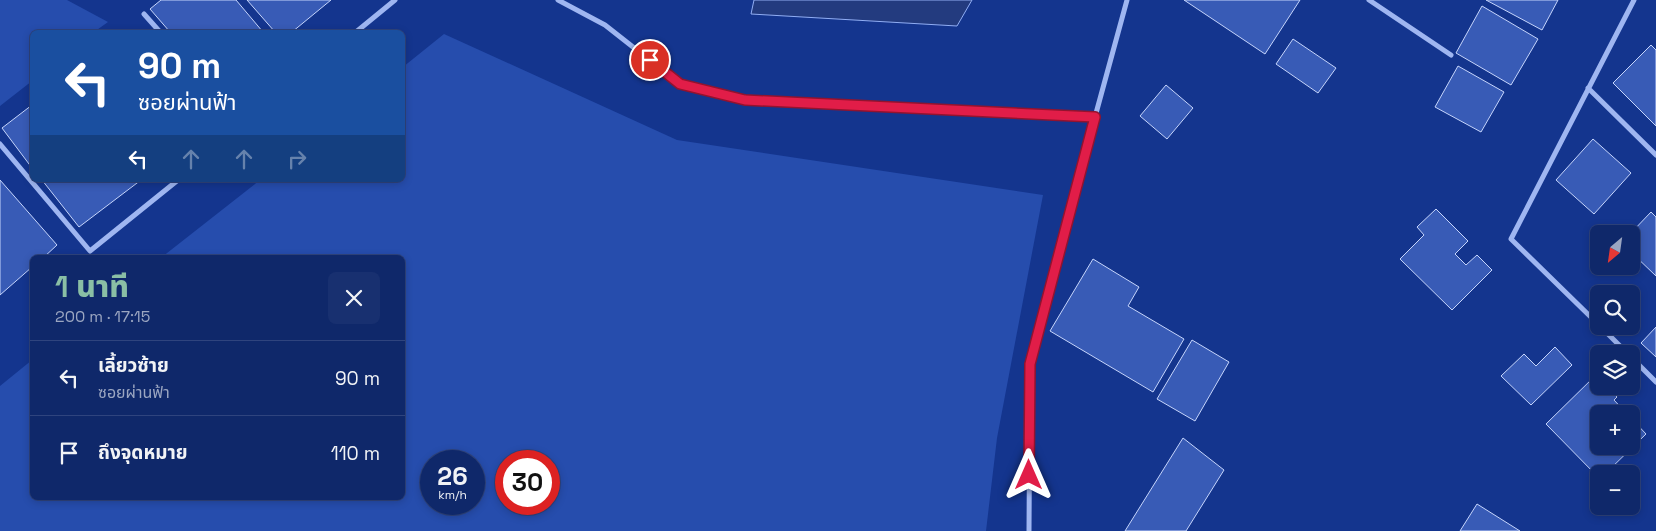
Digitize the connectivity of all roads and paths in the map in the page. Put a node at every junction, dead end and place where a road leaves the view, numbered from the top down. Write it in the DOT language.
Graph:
graph roads {
  1 [pos="395,0"];
  2 [pos="558,0"];
  3 [pos="1127,0"];
  4 [pos="1369,0"];
  5 [pos="1634,0"];
  6 [pos="144,14"];
  7 [pos="158,30"];
  8 [pos="358,30"];
  9 [pos="1450,55"];
  10 [pos="1588,88"];
  11 [pos="1095,117"];
  12 [pos="0,144"];
  13 [pos="1656,155"];
  14 [pos="30,180"];
  15 [pos="32,182"];
  16 [pos="176,182"];
  17 [pos="1590,317"];
  18 [pos="1608,335"];
  19 [pos="1619,345"];
  20 [pos="1640,366"];
  21 [pos="1656,382"];
  22 [pos="1029,531"];
  1 -- 8 [label="street"];
  2 -- 11 [label="street"];
  3 -- 11 [label="street"];
  4 -- 9 [label="street"];
  5 -- 10 [label="street"];
  6 -- 7 [label="street"];
  10 -- 13 [label="street"];
  10 -- 17 [label="street"];
  11 -- 22 [label="street"];
  12 -- 14 [label="street"];
  15 -- 16 [label="street"];
  18 -- 19 [label="street"];
  20 -- 21 [label="street"];
}
